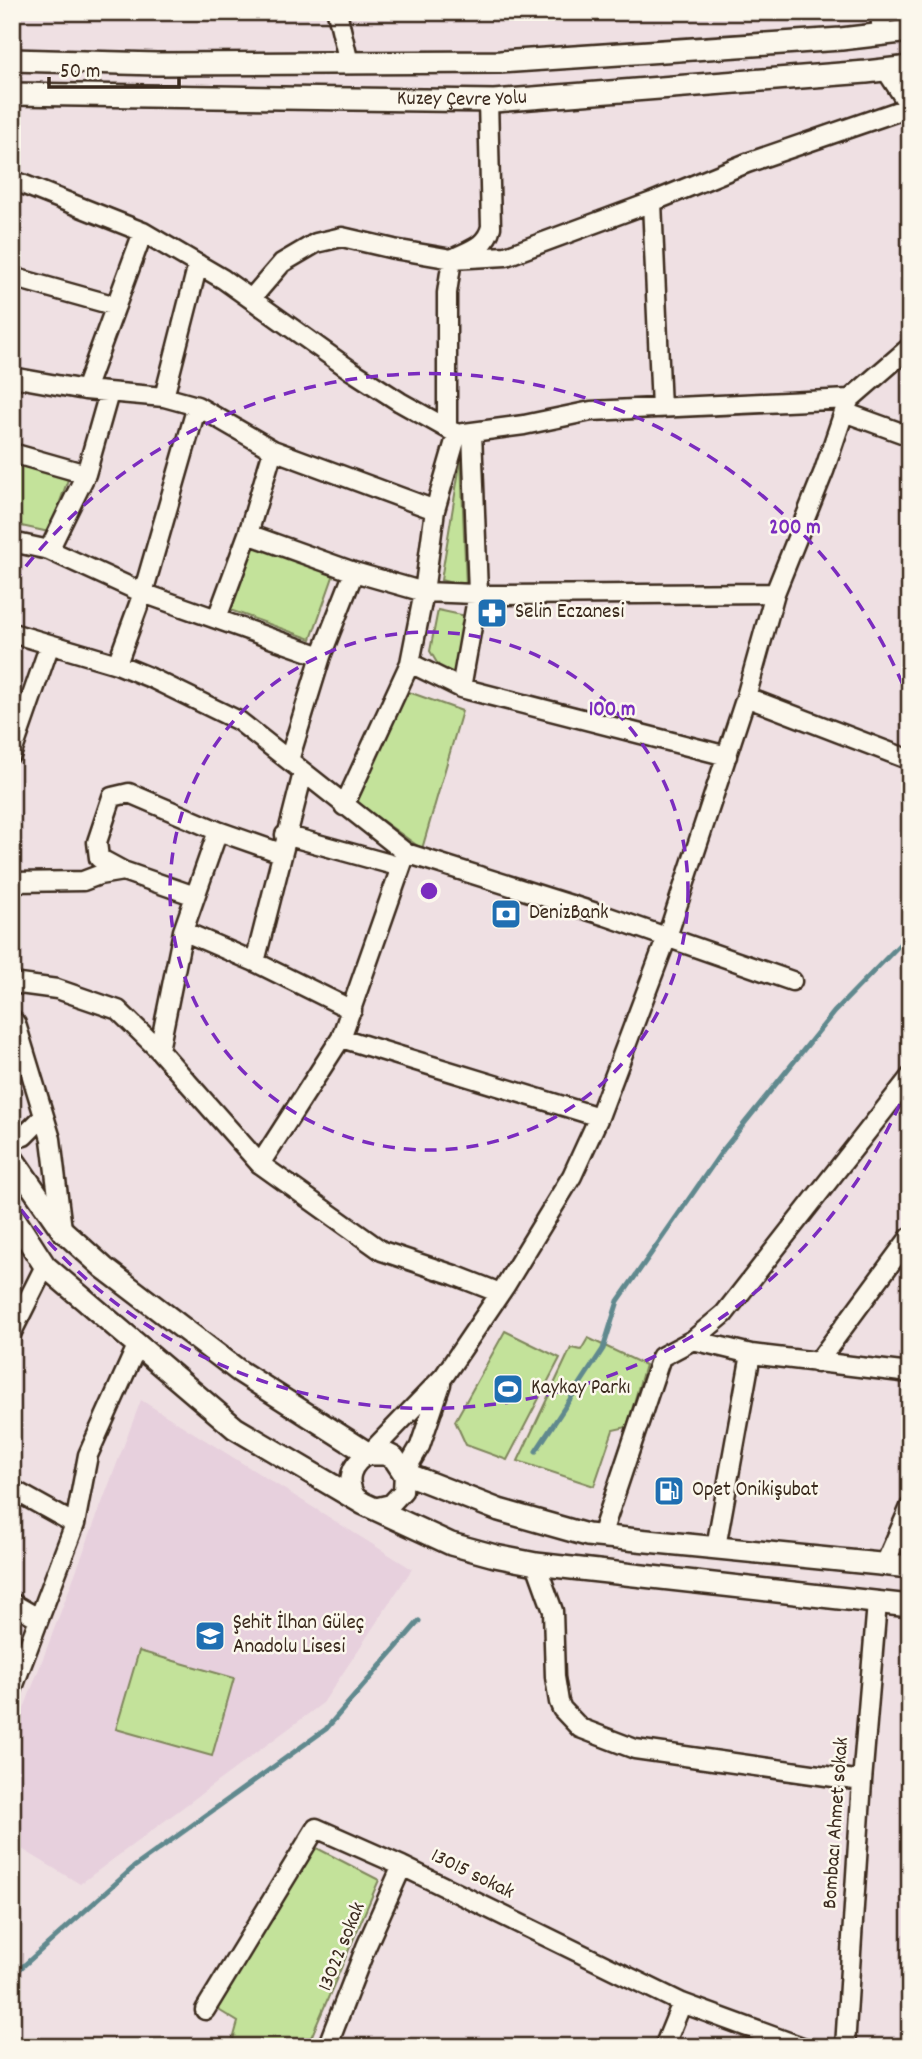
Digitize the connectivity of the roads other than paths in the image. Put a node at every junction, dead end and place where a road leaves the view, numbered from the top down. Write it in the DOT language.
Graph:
graph roads {
  1 [pos="337,12"];
  2 [pos="881,23"];
  3 [pos="910,31"];
  4 [pos="12,60"];
  5 [pos="349,63"];
  6 [pos="910,66"];
  7 [pos="886,70"];
  8 [pos="12,94"];
  9 [pos="488,100"];
  10 [pos="910,107"];
  11 [pos="12,180"];
  12 [pos="652,202"];
  13 [pos="143,232"];
  14 [pos="452,259"];
  15 [pos="198,264"];
  16 [pos="12,276"];
  17 [pos="251,299"];
  18 [pos="116,306"];
  19 [pos="910,347"];
  20 [pos="12,377"];
  21 [pos="85,390"];
  22 [pos="109,393"];
  23 [pos="164,397"];
  24 [pos="847,405"];
  25 [pos="197,406"];
  26 [pos="661,408"];
  27 [pos="459,431"];
  28 [pos="910,436"];
  29 [pos="273,450"];
  30 [pos="12,453"];
  31 [pos="86,474"];
  32 [pos="435,510"];
  33 [pos="248,534"];
  34 [pos="12,542"];
  35 [pos="49,550"];
  36 [pos="354,572"];
  37 [pos="424,592"];
  38 [pos="143,593"];
  39 [pos="478,593"];
  40 [pos="775,593"];
  41 [pos="217,618"];
  42 [pos="12,633"];
  43 [pos="50,644"];
  44 [pos="321,656"];
  45 [pos="410,663"];
  46 [pos="117,664"];
  47 [pos="461,688"];
  48 [pos="746,697"];
  49 [pos="12,753"];
  50 [pos="727,756"];
  51 [pos="289,760"];
  52 [pos="910,760"];
  53 [pos="303,773"];
  54 [pos="344,806"];
  55 [pos="218,831"];
  56 [pos="285,835"];
  57 [pos="281,853"];
  58 [pos="404,860"];
  59 [pos="123,871"];
  60 [pos="12,883"];
  61 [pos="195,897"];
  62 [pos="183,931"];
  63 [pos="667,937"];
  64 [pos="255,962"];
  65 [pos="792,981"];
  66 [pos="12,983"];
  67 [pos="352,1010"];
  68 [pos="12,1019"];
  69 [pos="341,1038"];
  70 [pos="159,1050"];
  71 [pos="910,1077"];
  72 [pos="599,1116"];
  73 [pos="43,1117"];
  74 [pos="12,1139"];
  75 [pos="12,1158"];
  76 [pos="260,1164"];
  77 [pos="12,1215"];
  78 [pos="62,1230"];
  79 [pos="910,1237"];
  80 [pos="45,1266"];
  81 [pos="500,1293"];
  82 [pos="12,1332"];
  83 [pos="693,1340"];
  84 [pos="137,1346"];
  85 [pos="751,1354"];
  86 [pos="817,1363"];
  87 [pos="910,1373"];
  88 [pos="444,1376"];
  89 [pos="369,1454"];
  90 [pos="404,1473"];
  91 [pos="12,1489"];
  92 [pos="365,1503"];
  93 [pos="910,1507"];
  94 [pos="75,1524"];
  95 [pos="601,1536"];
  96 [pos="716,1547"];
  97 [pos="536,1564"];
  98 [pos="885,1564"];
  99 [pos="910,1567"];
  100 [pos="12,1603"];
  101 [pos="877,1603"];
  102 [pos="910,1606"];
  103 [pos="38,1618"];
  104 [pos="12,1690"];
  105 [pos="862,1781"];
  106 [pos="402,1866"];
  107 [pos="682,2003"];
  108 [pos="205,2010"];
  109 [pos="327,2047"];
  110 [pos="664,2047"];
  111 [pos="802,2047"];
  112 [pos="845,2047"];
  1 -- 5 [label="street"];
  2 -- 3 [label="main road, Kuzey Çevre Yolu"];
  2 -- 5 [label="main road, Kuzey Çevre Yolu"];
  4 -- 5 [label="main road, Kuzey Çevre Yolu"];
  6 -- 7 [label="main road, Kuzey Çevre Yolu"];
  7 -- 9 [label="main road, Kuzey Çevre Yolu"];
  7 -- 10 [label="street"];
  8 -- 9 [label="main road, Kuzey Çevre Yolu"];
  9 -- 14 [label="street"];
  10 -- 12 [label="street"];
  11 -- 13 [label="street"];
  12 -- 14 [label="street"];
  12 -- 26 [label="street"];
  13 -- 15 [label="street"];
  13 -- 18 [label="street"];
  14 -- 17 [label="street"];
  14 -- 27 [label="street"];
  15 -- 17 [label="street"];
  15 -- 23 [label="street"];
  16 -- 18 [label="street"];
  17 -- 27 [label="street"];
  18 -- 21 [label="street"];
  19 -- 24 [label="street"];
  20 -- 21 [label="street"];
  21 -- 22 [label="street"];
  22 -- 23 [label="street"];
  22 -- 31 [label="street"];
  23 -- 25 [label="street"];
  24 -- 26 [label="street"];
  24 -- 28 [label="street"];
  24 -- 40 [label="street"];
  25 -- 29 [label="street"];
  25 -- 38 [label="street"];
  26 -- 27 [label="street"];
  27 -- 32 [label="street"];
  27 -- 39 [label="street"];
  29 -- 32 [label="street"];
  29 -- 33 [label="street"];
  30 -- 31 [label="street"];
  31 -- 35 [label="street"];
  32 -- 37 [label="street"];
  33 -- 36 [label="street"];
  33 -- 41 [label="street"];
  34 -- 35 [label="street"];
  35 -- 38 [label="street"];
  36 -- 37 [label="street"];
  36 -- 44 [label="street"];
  37 -- 39 [label="street"];
  37 -- 45 [label="street"];
  38 -- 41 [label="street"];
  38 -- 46 [label="street"];
  39 -- 40 [label="street"];
  39 -- 47 [label="street"];
  40 -- 48 [label="street"];
  41 -- 44 [label="street"];
  42 -- 43 [label="street"];
  43 -- 46 [label="street"];
  43 -- 49 [label="street"];
  44 -- 51 [label="street"];
  45 -- 47 [label="street"];
  45 -- 54 [label="street"];
  46 -- 51 [label="street"];
  47 -- 50 [label="street"];
  48 -- 50 [label="street"];
  48 -- 52 [label="street"];
  50 -- 63 [label="street"];
  51 -- 53 [label="street"];
  53 -- 54 [label="street"];
  53 -- 56 [label="street"];
  54 -- 58 [label="street"];
  55 -- 57 [label="street"];
  55 -- 59 [label="street"];
  55 -- 61 [label="street"];
  56 -- 57 [label="street"];
  56 -- 58 [label="street"];
  57 -- 64 [label="street"];
  58 -- 63 [label="street"];
  58 -- 67 [label="street"];
  59 -- 60 [label="street"];
  59 -- 61 [label="street"];
  61 -- 62 [label="street"];
  62 -- 64 [label="street"];
  62 -- 70 [label="street"];
  63 -- 65 [label="street"];
  63 -- 72 [label="street"];
  64 -- 67 [label="street"];
  66 -- 70 [label="street"];
  67 -- 69 [label="street"];
  68 -- 73 [label="street"];
  69 -- 72 [label="street"];
  69 -- 76 [label="street"];
  70 -- 76 [label="street"];
  71 -- 83 [label="street"];
  72 -- 81 [label="street"];
  73 -- 74 [label="street"];
  73 -- 78 [label="street"];
  75 -- 78 [label="main road"];
  76 -- 81 [label="street"];
  77 -- 80 [label="main road"];
  78 -- 89 [label="main road"];
  79 -- 86 [label="street"];
  80 -- 82 [label="street"];
  80 -- 84 [label="main road"];
  81 -- 88 [label="street"];
  83 -- 85 [label="street"];
  83 -- 95 [label="street"];
  84 -- 92 [label="main road"];
  84 -- 94 [label="street"];
  85 -- 86 [label="street"];
  85 -- 96 [label="street"];
  86 -- 87 [label="street"];
  88 -- 89 [label="street"];
  88 -- 90 [label="street"];
  89 -- 90 [label="main road"];
  89 -- 92 [label="street"];
  90 -- 92 [label="street"];
  90 -- 95 [label="main road"];
  91 -- 94 [label="street"];
  92 -- 97 [label="main road"];
  93 -- 98 [label="street"];
  94 -- 103 [label="street"];
  95 -- 96 [label="main road"];
  96 -- 98 [label="main road"];
  97 -- 101 [label="main road"];
  97 -- 105 [label="street"];
  98 -- 99 [label="main road"];
  100 -- 103 [label="street"];
  101 -- 102 [label="main road"];
  101 -- 105 [label="street, Bombacı Ahmet sokak"];
  103 -- 104 [label="street"];
  105 -- 112 [label="street, Bombacı Ahmet sokak"];
  106 -- 107 [label="street, 13015 sokak"];
  106 -- 108 [label="street, 13015 sokak"];
  106 -- 109 [label="street, 13022 sokak"];
  107 -- 110 [label="street"];
  107 -- 111 [label="street, 13015 sokak"];
}
